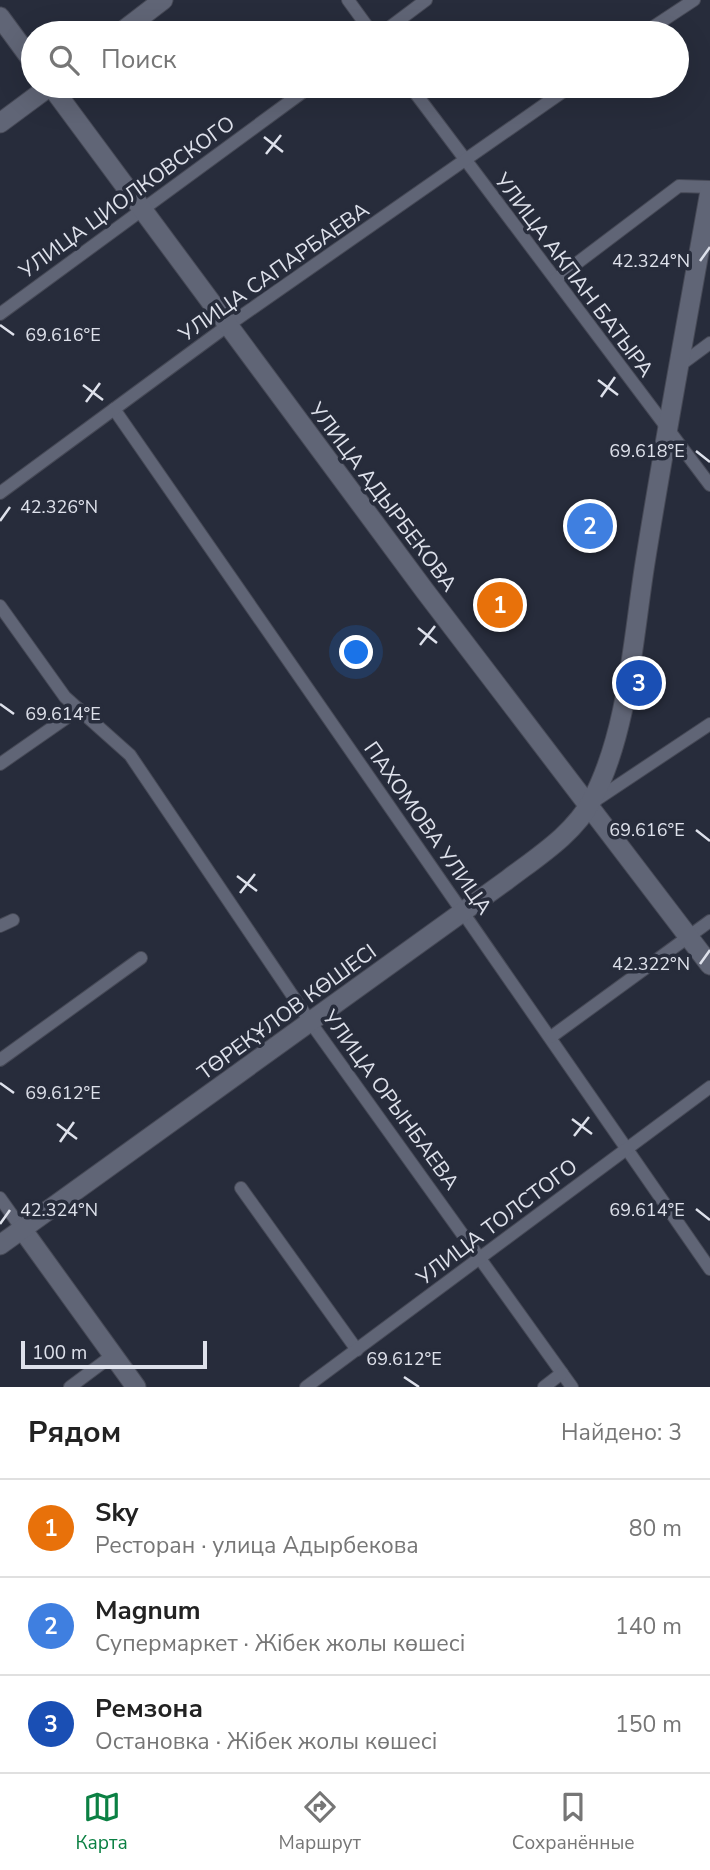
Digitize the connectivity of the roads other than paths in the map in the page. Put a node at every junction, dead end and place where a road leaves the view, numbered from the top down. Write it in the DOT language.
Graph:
graph roads {
  1 [pos="163,0"];
  2 [pos="348,0"];
  3 [pos="426,0"];
  4 [pos="694,0"];
  5 [pos="0,17"];
  6 [pos="136,21"];
  7 [pos="363,21"];
  8 [pos="398,21"];
  9 [pos="662,21"];
  10 [pos="21,46"];
  11 [pos="34,98"];
  12 [pos="60,98"];
  13 [pos="295,98"];
  14 [pos="419,98"];
  15 [pos="554,98"];
  16 [pos="0,123"];
  17 [pos="465,163"];
  18 [pos="710,189"];
  19 [pos="142,209"];
  20 [pos="556,279"];
  21 [pos="0,314"];
  22 [pos="227,326"];
  23 [pos="710,343"];
  24 [pos="679,366"];
  25 [pos="114,409"];
  26 [pos="667,429"];
  27 [pos="710,485"];
  28 [pos="0,493"];
  29 [pos="0,606"];
  30 [pos="79,709"];
  31 [pos="710,724"];
  32 [pos="0,764"];
  33 [pos="590,804"];
  34 [pos="463,912"];
  35 [pos="13,920"];
  36 [pos="710,921"];
  37 [pos="0,926"];
  38 [pos="688,936"];
  39 [pos="141,958"];
  40 [pos="710,965"];
  41 [pos="311,1023"];
  42 [pos="551,1037"];
  43 [pos="0,1060"];
  44 [pos="710,1087"];
  45 [pos="628,1149"];
  46 [pos="241,1188"];
  47 [pos="0,1198"];
  48 [pos="22,1229"];
  49 [pos="0,1245"];
  50 [pos="481,1259"];
  51 [pos="710,1269"];
  52 [pos="357,1350"];
  53 [pos="113,1355"];
  54 [pos="562,1373"];
  55 [pos="70,1387"];
  56 [pos="136,1387"];
  57 [pos="306,1387"];
  58 [pos="544,1387"];
  59 [pos="572,1387"];
  1 -- 6 [label="main road"];
  2 -- 7 [label="street"];
  3 -- 8 [label="street"];
  4 -- 9 [label="street"];
  5 -- 10 [label="main road"];
  11 -- 16 [label="main road"];
  12 -- 19 [label="main road, УЛИЦА АДЫРБЕКОВА"];
  13 -- 19 [label="street, УЛИЦА ЦИОЛКОВСКОГО"];
  14 -- 17 [label="street, УЛИЦА АКПАН БАТЫРА"];
  15 -- 17 [label="street, УЛИЦА САПАРБАЕВА"];
  17 -- 20 [label="street, УЛИЦА АКПАН БАТЫРА"];
  17 -- 22 [label="street, УЛИЦА САПАРБАЕВА"];
  18 -- 20 [label="street"];
  18 -- 24 [label="main road"];
  19 -- 21 [label="street, УЛИЦА ЦИОЛКОВСКОГО"];
  19 -- 22 [label="main road, УЛИЦА АДЫРБЕКОВА"];
  20 -- 26 [label="street, УЛИЦА АКПАН БАТЫРА"];
  22 -- 25 [label="street, УЛИЦА САПАРБАЕВА"];
  22 -- 33 [label="main road, УЛИЦА АДЫРБЕКОВА"];
  23 -- 24 [label="street"];
  24 -- 26 [label="main road"];
  25 -- 28 [label="street, УЛИЦА САПАРБАЕВА"];
  25 -- 34 [label="street, ПАХОМОВА УЛИЦА"];
  26 -- 27 [label="street, УЛИЦА АКПАН БАТЫРА"];
  26 -- 33 [label="main road"];
  29 -- 30 [label="street, УЛИЦА ОРЫНБАЕВА"];
  30 -- 32 [label="street"];
  30 -- 41 [label="street, УЛИЦА ОРЫНБАЕВА"];
  31 -- 33 [label="street"];
  33 -- 34 [label="main road, ТӨРЕҚҰЛОВ КӨШЕСІ"];
  33 -- 38 [label="main road, УЛИЦА АДЫРБЕКОВА"];
  34 -- 41 [label="main road, ТӨРЕҚҰЛОВ КӨШЕСІ"];
  34 -- 42 [label="street, ПАХОМОВА УЛИЦА"];
  35 -- 37 [label="street"];
  36 -- 38 [label="street"];
  38 -- 40 [label="main road, УЛИЦА АДЫРБЕКОВА"];
  38 -- 42 [label="street"];
  39 -- 43 [label="street"];
  41 -- 48 [label="main road, ТӨРЕҚҰЛОВ КӨШЕСІ"];
  41 -- 50 [label="street, УЛИЦА ОРЫНБАЕВА"];
  42 -- 45 [label="street, ПАХОМОВА УЛИЦА"];
  44 -- 45 [label="street, УЛИЦА ТОЛСТОГО"];
  45 -- 50 [label="street, УЛИЦА ТОЛСТОГО"];
  45 -- 51 [label="street, ПАХОМОВА УЛИЦА"];
  46 -- 52 [label="street"];
  47 -- 48 [label="street"];
  48 -- 49 [label="main road, ТӨРЕҚҰЛОВ КӨШЕСІ"];
  48 -- 53 [label="main road"];
  50 -- 52 [label="street, УЛИЦА ТОЛСТОГО"];
  50 -- 54 [label="street, УЛИЦА ОРЫНБАЕВА"];
  52 -- 57 [label="street, УЛИЦА ТОЛСТОГО"];
  53 -- 55 [label="street"];
  53 -- 56 [label="main road"];
  54 -- 58 [label="street"];
  54 -- 59 [label="street, УЛИЦА ОРЫНБАЕВА"];
}
